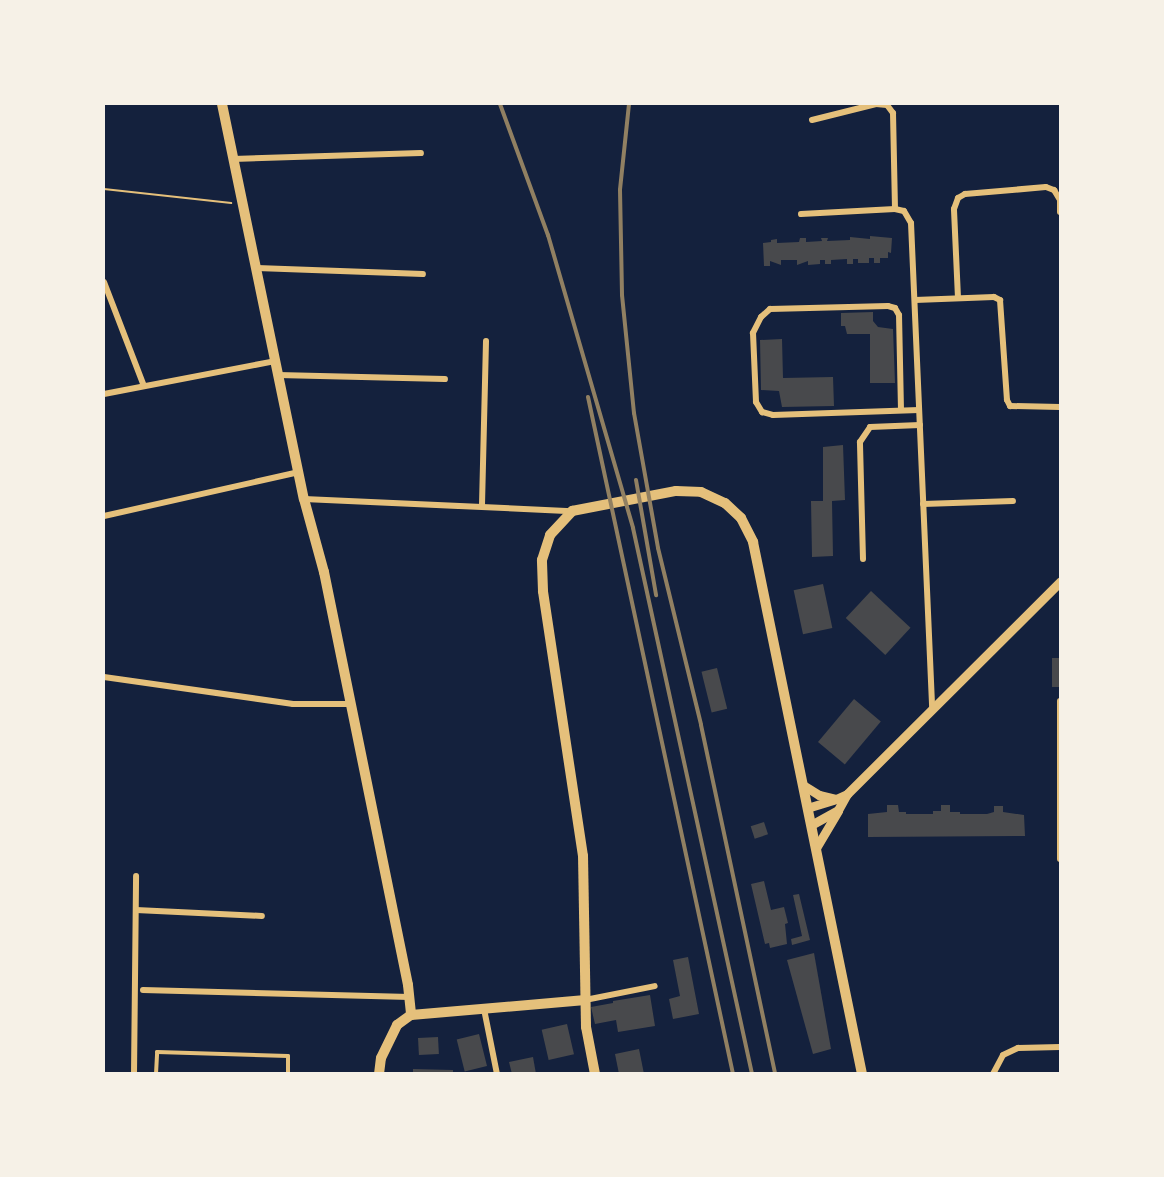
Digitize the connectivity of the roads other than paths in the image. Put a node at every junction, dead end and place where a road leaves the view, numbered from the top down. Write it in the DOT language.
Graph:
graph roads {
  1 [pos="222,104"];
  2 [pos="812,120"];
  3 [pos="421,153"];
  4 [pos="233,159"];
  5 [pos="895,209"];
  6 [pos="1060,212"];
  7 [pos="801,214"];
  8 [pos="257,268"];
  9 [pos="423,274"];
  10 [pos="104,282"];
  11 [pos="958,298"];
  12 [pos="915,300"];
  13 [pos="486,341"];
  14 [pos="275,361"];
  15 [pos="278,375"];
  16 [pos="445,379"];
  17 [pos="144,386"];
  18 [pos="104,394"];
  19 [pos="1060,407"];
  20 [pos="901,410"];
  21 [pos="919,410"];
  22 [pos="920,425"];
  23 [pos="299,472"];
  24 [pos="304,499"];
  25 [pos="1013,501"];
  26 [pos="923,504"];
  27 [pos="482,505"];
  28 [pos="572,511"];
  29 [pos="104,516"];
  30 [pos="863,559"];
  31 [pos="1060,582"];
  32 [pos="104,677"];
  33 [pos="1060,701"];
  34 [pos="350,704"];
  35 [pos="932,708"];
  36 [pos="803,785"];
  37 [pos="847,794"];
  38 [pos="836,799"];
  39 [pos="807,808"];
  40 [pos="838,810"];
  41 [pos="811,825"];
  42 [pos="816,848"];
  43 [pos="1060,859"];
  44 [pos="136,876"];
  45 [pos="136,910"];
  46 [pos="262,916"];
  47 [pos="655,986"];
  48 [pos="143,990"];
  49 [pos="410,997"];
  50 [pos="585,1000"];
  51 [pos="484,1009"];
  52 [pos="411,1015"];
  53 [pos="1060,1047"];
  54 [pos="134,1074"];
  55 [pos="156,1074"];
  56 [pos="288,1074"];
  57 [pos="379,1074"];
  58 [pos="496,1074"];
  59 [pos="595,1074"];
  60 [pos="862,1074"];
  61 [pos="993,1074"];
  1 -- 4 [label="main road"];
  2 -- 5 [label="street"];
  3 -- 4 [label="street"];
  4 -- 8 [label="main road"];
  5 -- 7 [label="street"];
  5 -- 12 [label="street"];
  6 -- 11 [label="street"];
  8 -- 9 [label="street"];
  8 -- 14 [label="main road"];
  10 -- 17 [label="street"];
  11 -- 12 [label="street"];
  11 -- 19 [label="street"];
  12 -- 21 [label="street"];
  13 -- 27 [label="street"];
  14 -- 15 [label="main road"];
  14 -- 17 [label="street"];
  15 -- 16 [label="street"];
  15 -- 23 [label="main road"];
  17 -- 18 [label="street"];
  20 -- 20 [label="street"];
  20 -- 21 [label="street"];
  21 -- 22 [label="street"];
  22 -- 26 [label="street"];
  22 -- 30 [label="street"];
  23 -- 24 [label="main road"];
  23 -- 29 [label="street"];
  24 -- 27 [label="street"];
  24 -- 34 [label="main road"];
  25 -- 26 [label="street"];
  26 -- 35 [label="street"];
  27 -- 28 [label="street"];
  28 -- 36 [label="main road"];
  28 -- 50 [label="main road"];
  31 -- 35 [label="street"];
  32 -- 34 [label="street"];
  33 -- 43 [label="street"];
  34 -- 49 [label="main road"];
  35 -- 37 [label="street"];
  36 -- 38 [label="street"];
  36 -- 39 [label="main road"];
  37 -- 38 [label="street"];
  37 -- 40 [label="street"];
  38 -- 39 [label="street"];
  39 -- 41 [label="main road"];
  40 -- 41 [label="street"];
  40 -- 42 [label="street"];
  41 -- 42 [label="main road"];
  42 -- 60 [label="main road"];
  44 -- 45 [label="street"];
  45 -- 46 [label="street"];
  45 -- 54 [label="street"];
  47 -- 50 [label="street"];
  48 -- 49 [label="street"];
  49 -- 52 [label="main road"];
  50 -- 51 [label="main road"];
  50 -- 59 [label="main road"];
  51 -- 52 [label="main road"];
  51 -- 58 [label="street"];
  52 -- 57 [label="main road"];
  53 -- 61 [label="street"];
  55 -- 56 [label="lane"];
}
